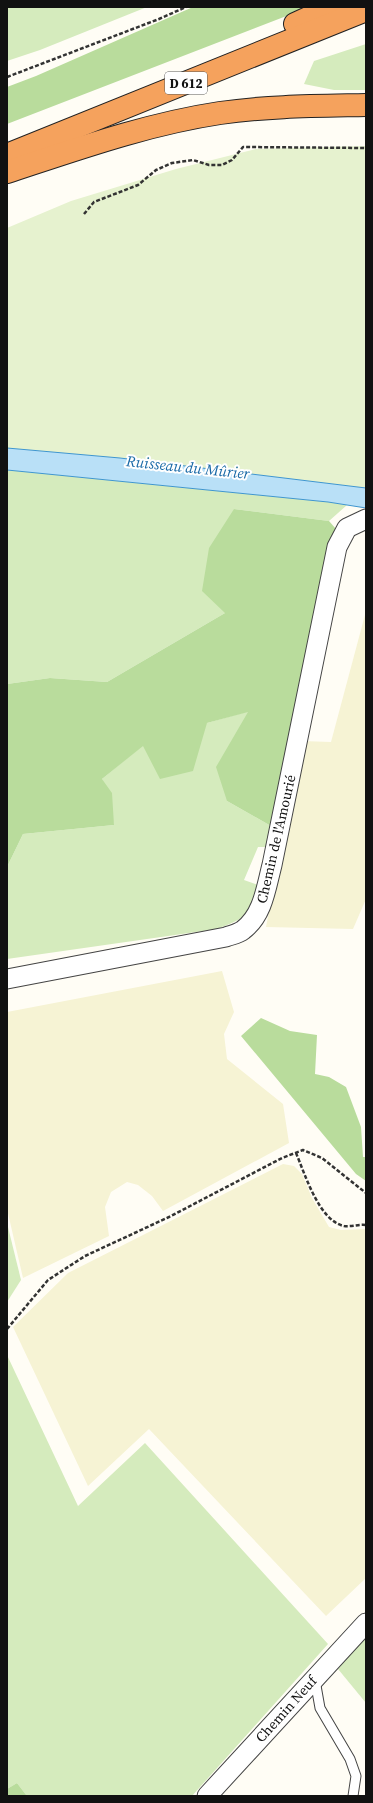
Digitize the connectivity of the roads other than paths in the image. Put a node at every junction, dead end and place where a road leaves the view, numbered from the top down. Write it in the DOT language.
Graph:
graph roads {
  1 [pos="332,7"];
  2 [pos="366,10"];
  3 [pos="366,105"];
  4 [pos="7,154"];
  5 [pos="7,172"];
  6 [pos="366,519"];
  7 [pos="7,979"];
  8 [pos="366,1623"];
  9 [pos="315,1678"];
  10 [pos="207,1796"];
  11 [pos="353,1796"];
  1 -- 4 [label="highway, D 612"];
  2 -- 4 [label="highway, D 612"];
  3 -- 5 [label="highway"];
  6 -- 7 [label="street, Chemin de l'Amourié"];
  8 -- 9 [label="street, Chemin Neuf"];
  9 -- 10 [label="street, Chemin Neuf"];
  9 -- 11 [label="lane"];
}
